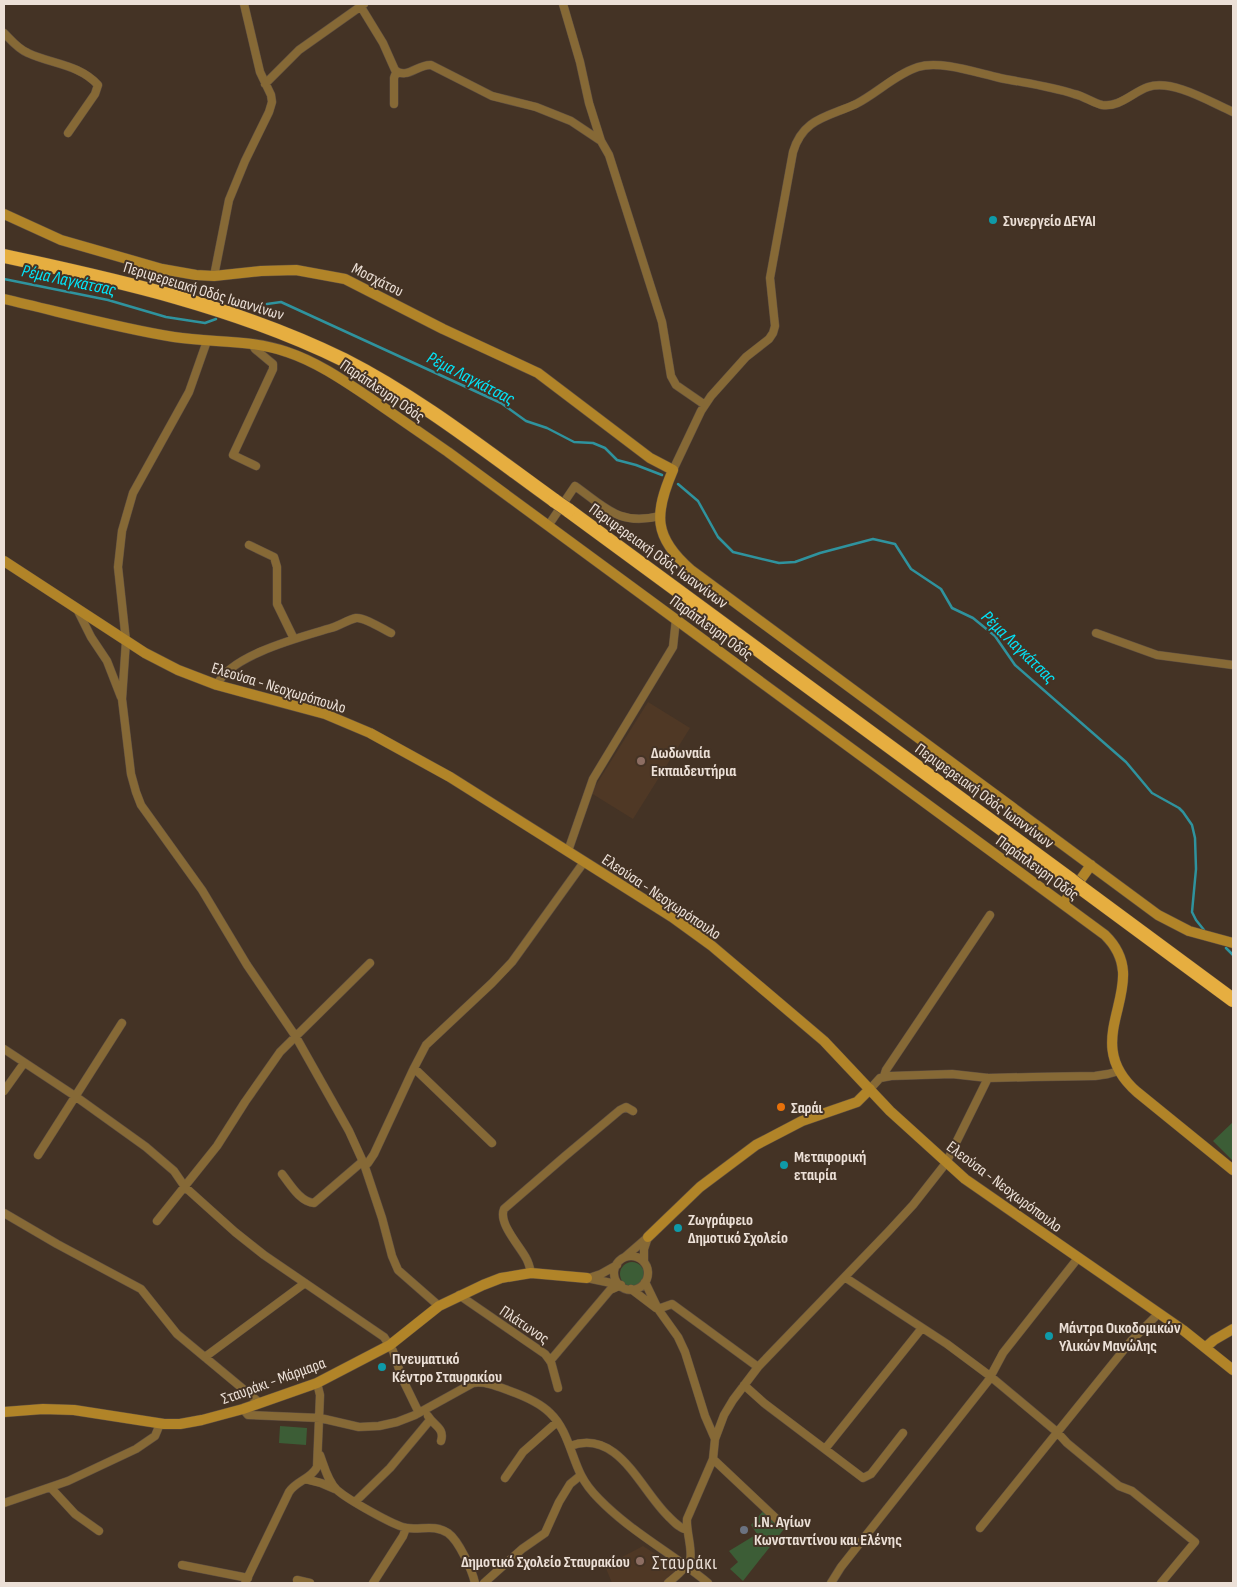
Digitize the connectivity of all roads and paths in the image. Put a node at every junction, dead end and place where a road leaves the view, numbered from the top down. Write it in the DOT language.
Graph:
graph roads {
  1 [pos="244,4"];
  2 [pos="563,4"];
  3 [pos="362,5"];
  4 [pos="4,33"];
  5 [pos="398,73"];
  6 [pos="265,84"];
  7 [pos="394,104"];
  8 [pos="1233,112"];
  9 [pos="68,133"];
  10 [pos="601,141"];
  11 [pos="4,214"];
  12 [pos="4,256"];
  13 [pos="214,276"];
  14 [pos="4,299"];
  15 [pos="207,341"];
  16 [pos="252,344"];
  17 [pos="704,405"];
  18 [pos="256,466"];
  19 [pos="673,470"];
  20 [pos="660,516"];
  21 [pos="548,526"];
  22 [pos="249,545"];
  23 [pos="4,561"];
  24 [pos="77,609"];
  25 [pos="676,619"];
  26 [pos="390,633"];
  27 [pos="1096,633"];
  28 [pos="294,639"];
  29 [pos="126,641"];
  30 [pos="1233,665"];
  31 [pos="217,685"];
  32 [pos="122,699"];
  33 [pos="568,851"];
  34 [pos="584,862"];
  35 [pos="1091,865"];
  36 [pos="1063,904"];
  37 [pos="990,915"];
  38 [pos="1233,943"];
  39 [pos="370,963"];
  40 [pos="1233,1000"];
  41 [pos="122,1023"];
  42 [pos="296,1037"];
  43 [pos="4,1049"];
  44 [pos="24,1063"];
  45 [pos="414,1068"];
  46 [pos="1119,1071"];
  47 [pos="884,1076"];
  48 [pos="988,1078"];
  49 [pos="870,1089"];
  50 [pos="4,1091"];
  51 [pos="75,1096"];
  52 [pos="633,1111"];
  53 [pos="492,1143"];
  54 [pos="38,1155"];
  55 [pos="946,1163"];
  56 [pos="364,1164"];
  57 [pos="1233,1170"];
  58 [pos="282,1174"];
  59 [pos="186,1187"];
  60 [pos="4,1213"];
  61 [pos="157,1221"];
  62 [pos="648,1237"];
  63 [pos="624,1258"];
  64 [pos="1078,1258"];
  65 [pos="644,1262"];
  66 [pos="616,1265"];
  67 [pos="531,1273"];
  68 [pos="588,1278"];
  69 [pos="846,1278"];
  70 [pos="645,1282"];
  71 [pos="305,1283"];
  72 [pos="621,1285"];
  73 [pos="631,1289"];
  74 [pos="459,1295"];
  75 [pos="439,1306"];
  76 [pos="658,1309"];
  77 [pos="1158,1314"];
  78 [pos="922,1328"];
  79 [pos="1233,1329"];
  80 [pos="390,1345"];
  81 [pos="1206,1347"];
  82 [pos="205,1357"];
  83 [pos="550,1360"];
  84 [pos="758,1367"];
  85 [pos="1233,1370"];
  86 [pos="990,1376"];
  87 [pos="317,1383"];
  88 [pos="744,1385"];
  89 [pos="558,1388"];
  90 [pos="260,1403"];
  91 [pos="243,1409"];
  92 [pos="4,1412"];
  93 [pos="422,1412"];
  94 [pos="320,1418"];
  95 [pos="430,1420"];
  96 [pos="557,1422"];
  97 [pos="160,1424"];
  98 [pos="1056,1432"];
  99 [pos="903,1433"];
  100 [pos="715,1438"];
  101 [pos="440,1441"];
  102 [pos="570,1446"];
  103 [pos="824,1449"];
  104 [pos="319,1454"];
  105 [pos="713,1459"];
  106 [pos="581,1475"];
  107 [pos="505,1478"];
  108 [pos="305,1479"];
  109 [pos="51,1488"];
  110 [pos="336,1489"];
  111 [pos="355,1502"];
  112 [pos="4,1503"];
  113 [pos="783,1525"];
  114 [pos="406,1528"];
  115 [pos="980,1528"];
  116 [pos="687,1530"];
  117 [pos="99,1531"];
  118 [pos="182,1565"];
  119 [pos="686,1566"];
  120 [pos="246,1580"];
  121 [pos="297,1580"];
  122 [pos="310,1583"];
  123 [pos="373,1583"];
  124 [pos="475,1583"];
  125 [pos="484,1583"];
  126 [pos="668,1583"];
  127 [pos="708,1583"];
  128 [pos="831,1583"];
  129 [pos="1160,1583"];
  1 -- 6 [label="street"];
  2 -- 10 [label="street"];
  3 -- 5 [label="street"];
  3 -- 6 [label="street"];
  4 -- 9 [label="street"];
  5 -- 7 [label="street"];
  5 -- 10 [label="street"];
  6 -- 13 [label="street"];
  8 -- 17 [label="street"];
  10 -- 17 [label="street"];
  11 -- 13 [label="street, Μοσχάτου"];
  12 -- 40 [label="highway, Περιφερειακή Οδός Ιωαννίνων, bridge"];
  13 -- 19 [label="street, Μοσχάτου"];
  14 -- 15 [label="street, Παράπλευρη Οδός"];
  15 -- 16 [label="street, Παράπλευρη Οδός"];
  15 -- 29 [label="street"];
  16 -- 18 [label="street"];
  16 -- 21 [label="street, Παράπλευρη Οδός"];
  17 -- 19 [label="street"];
  19 -- 20 [label="street, Παράπλευρη Οδός"];
  20 -- 21 [label="street"];
  20 -- 35 [label="street, Παράπλευρη Οδός"];
  21 -- 25 [label="street, Παράπλευρη Οδός"];
  22 -- 28 [label="street"];
  23 -- 24 [label="street, Ελεούσα - Νεοχωρόπουλο"];
  24 -- 29 [label="street, Ελεούσα - Νεοχωρόπουλο"];
  24 -- 32 [label="street"];
  25 -- 33 [label="street"];
  25 -- 36 [label="street, Παράπλευρη Οδός"];
  26 -- 28 [label="street"];
  27 -- 30 [label="street"];
  28 -- 31 [label="street"];
  29 -- 31 [label="street, Ελεούσα - Νεοχωρόπουλο"];
  29 -- 32 [label="street"];
  31 -- 33 [label="street, Ελεούσα - Νεοχωρόπουλο"];
  32 -- 42 [label="street"];
  33 -- 34 [label="street, Ελεούσα - Νεοχωρόπουλο"];
  34 -- 45 [label="street"];
  34 -- 49 [label="street, Ελεούσα - Νεοχωρόπουλο"];
  35 -- 36 [label="street"];
  35 -- 38 [label="street, Παράπλευρη Οδός"];
  36 -- 46 [label="street, Παράπλευρη Οδός"];
  37 -- 47 [label="street"];
  39 -- 42 [label="street"];
  41 -- 51 [label="street"];
  42 -- 56 [label="street"];
  42 -- 59 [label="street"];
  43 -- 44 [label="street"];
  44 -- 50 [label="street"];
  44 -- 51 [label="street"];
  45 -- 53 [label="street"];
  45 -- 56 [label="street"];
  46 -- 48 [label="street"];
  46 -- 57 [label="street, Παράπλευρη Οδός"];
  47 -- 48 [label="street"];
  47 -- 49 [label="street"];
  48 -- 55 [label="street"];
  49 -- 55 [label="street, Ελεούσα - Νεοχωρόπουλο"];
  49 -- 62 [label="street"];
  51 -- 54 [label="street"];
  51 -- 59 [label="street"];
  52 -- 67 [label="street"];
  55 -- 64 [label="street, Ελεούσα - Νεοχωρόπουλο"];
  55 -- 69 [label="street"];
  56 -- 58 [label="street"];
  56 -- 75 [label="street"];
  59 -- 61 [label="street"];
  59 -- 71 [label="street"];
  60 -- 82 [label="street"];
  62 -- 63 [label="street"];
  62 -- 65 [label="street"];
  63 -- 65 [label="street"];
  63 -- 66 [label="street"];
  64 -- 77 [label="street, Ελεούσα - Νεοχωρόπουλο"];
  64 -- 86 [label="street"];
  65 -- 70 [label="street"];
  66 -- 68 [label="street"];
  66 -- 72 [label="street"];
  67 -- 68 [label="street, Σταυράκι - Μάρμαρα"];
  67 -- 74 [label="street, Σταυράκι - Μάρμαρα"];
  68 -- 72 [label="street"];
  69 -- 78 [label="street"];
  69 -- 84 [label="street"];
  70 -- 73 [label="street"];
  70 -- 76 [label="street"];
  71 -- 80 [label="street"];
  71 -- 82 [label="street"];
  72 -- 73 [label="street"];
  72 -- 83 [label="street"];
  73 -- 76 [label="street"];
  74 -- 75 [label="street, Σταυράκι - Μάρμαρα"];
  74 -- 83 [label="street, Πλάτωνος"];
  75 -- 80 [label="street, Σταυράκι - Μάρμαρα"];
  76 -- 84 [label="street"];
  76 -- 100 [label="street"];
  77 -- 81 [label="street, Ελεούσα - Νεοχωρόπουλο"];
  77 -- 98 [label="street"];
  78 -- 86 [label="street"];
  78 -- 103 [label="street"];
  79 -- 81 [label="street"];
  80 -- 87 [label="street, Σταυράκι - Μάρμαρα"];
  80 -- 93 [label="street"];
  81 -- 85 [label="street, Ελεούσα - Νεοχωρόπουλο"];
  82 -- 90 [label="street"];
  83 -- 89 [label="street, Πλάτωνος"];
  84 -- 88 [label="street"];
  86 -- 98 [label="street"];
  86 -- 128 [label="street"];
  87 -- 90 [label="street, Σταυράκι - Μάρμαρα"];
  87 -- 94 [label="street"];
  88 -- 100 [label="street"];
  88 -- 103 [label="street"];
  90 -- 91 [label="street, Σταυράκι - Μάρμαρα"];
  91 -- 94 [label="street"];
  91 -- 97 [label="street, Σταυράκι - Μάρμαρα"];
  92 -- 97 [label="street, Σταυράκι - Μάρμαρα"];
  93 -- 94 [label="street"];
  93 -- 95 [label="street"];
  93 -- 96 [label="street"];
  94 -- 104 [label="street"];
  95 -- 101 [label="street"];
  95 -- 111 [label="street"];
  96 -- 102 [label="street"];
  96 -- 107 [label="street"];
  97 -- 109 [label="street"];
  98 -- 115 [label="street"];
  98 -- 129 [label="street"];
  99 -- 103 [label="street"];
  100 -- 105 [label="street"];
  102 -- 106 [label="street"];
  102 -- 116 [label="street"];
  104 -- 108 [label="street"];
  104 -- 110 [label="street"];
  105 -- 113 [label="street"];
  105 -- 116 [label="street"];
  106 -- 119 [label="street"];
  106 -- 125 [label="street"];
  108 -- 110 [label="street"];
  108 -- 120 [label="street"];
  109 -- 112 [label="street"];
  109 -- 117 [label="street"];
  110 -- 111 [label="street"];
  111 -- 114 [label="street"];
  114 -- 123 [label="street"];
  114 -- 124 [label="street"];
  116 -- 119 [label="street"];
  118 -- 120 [label="street"];
  119 -- 126 [label="street"];
  119 -- 127 [label="street"];
  121 -- 122 [label="street"];
}
